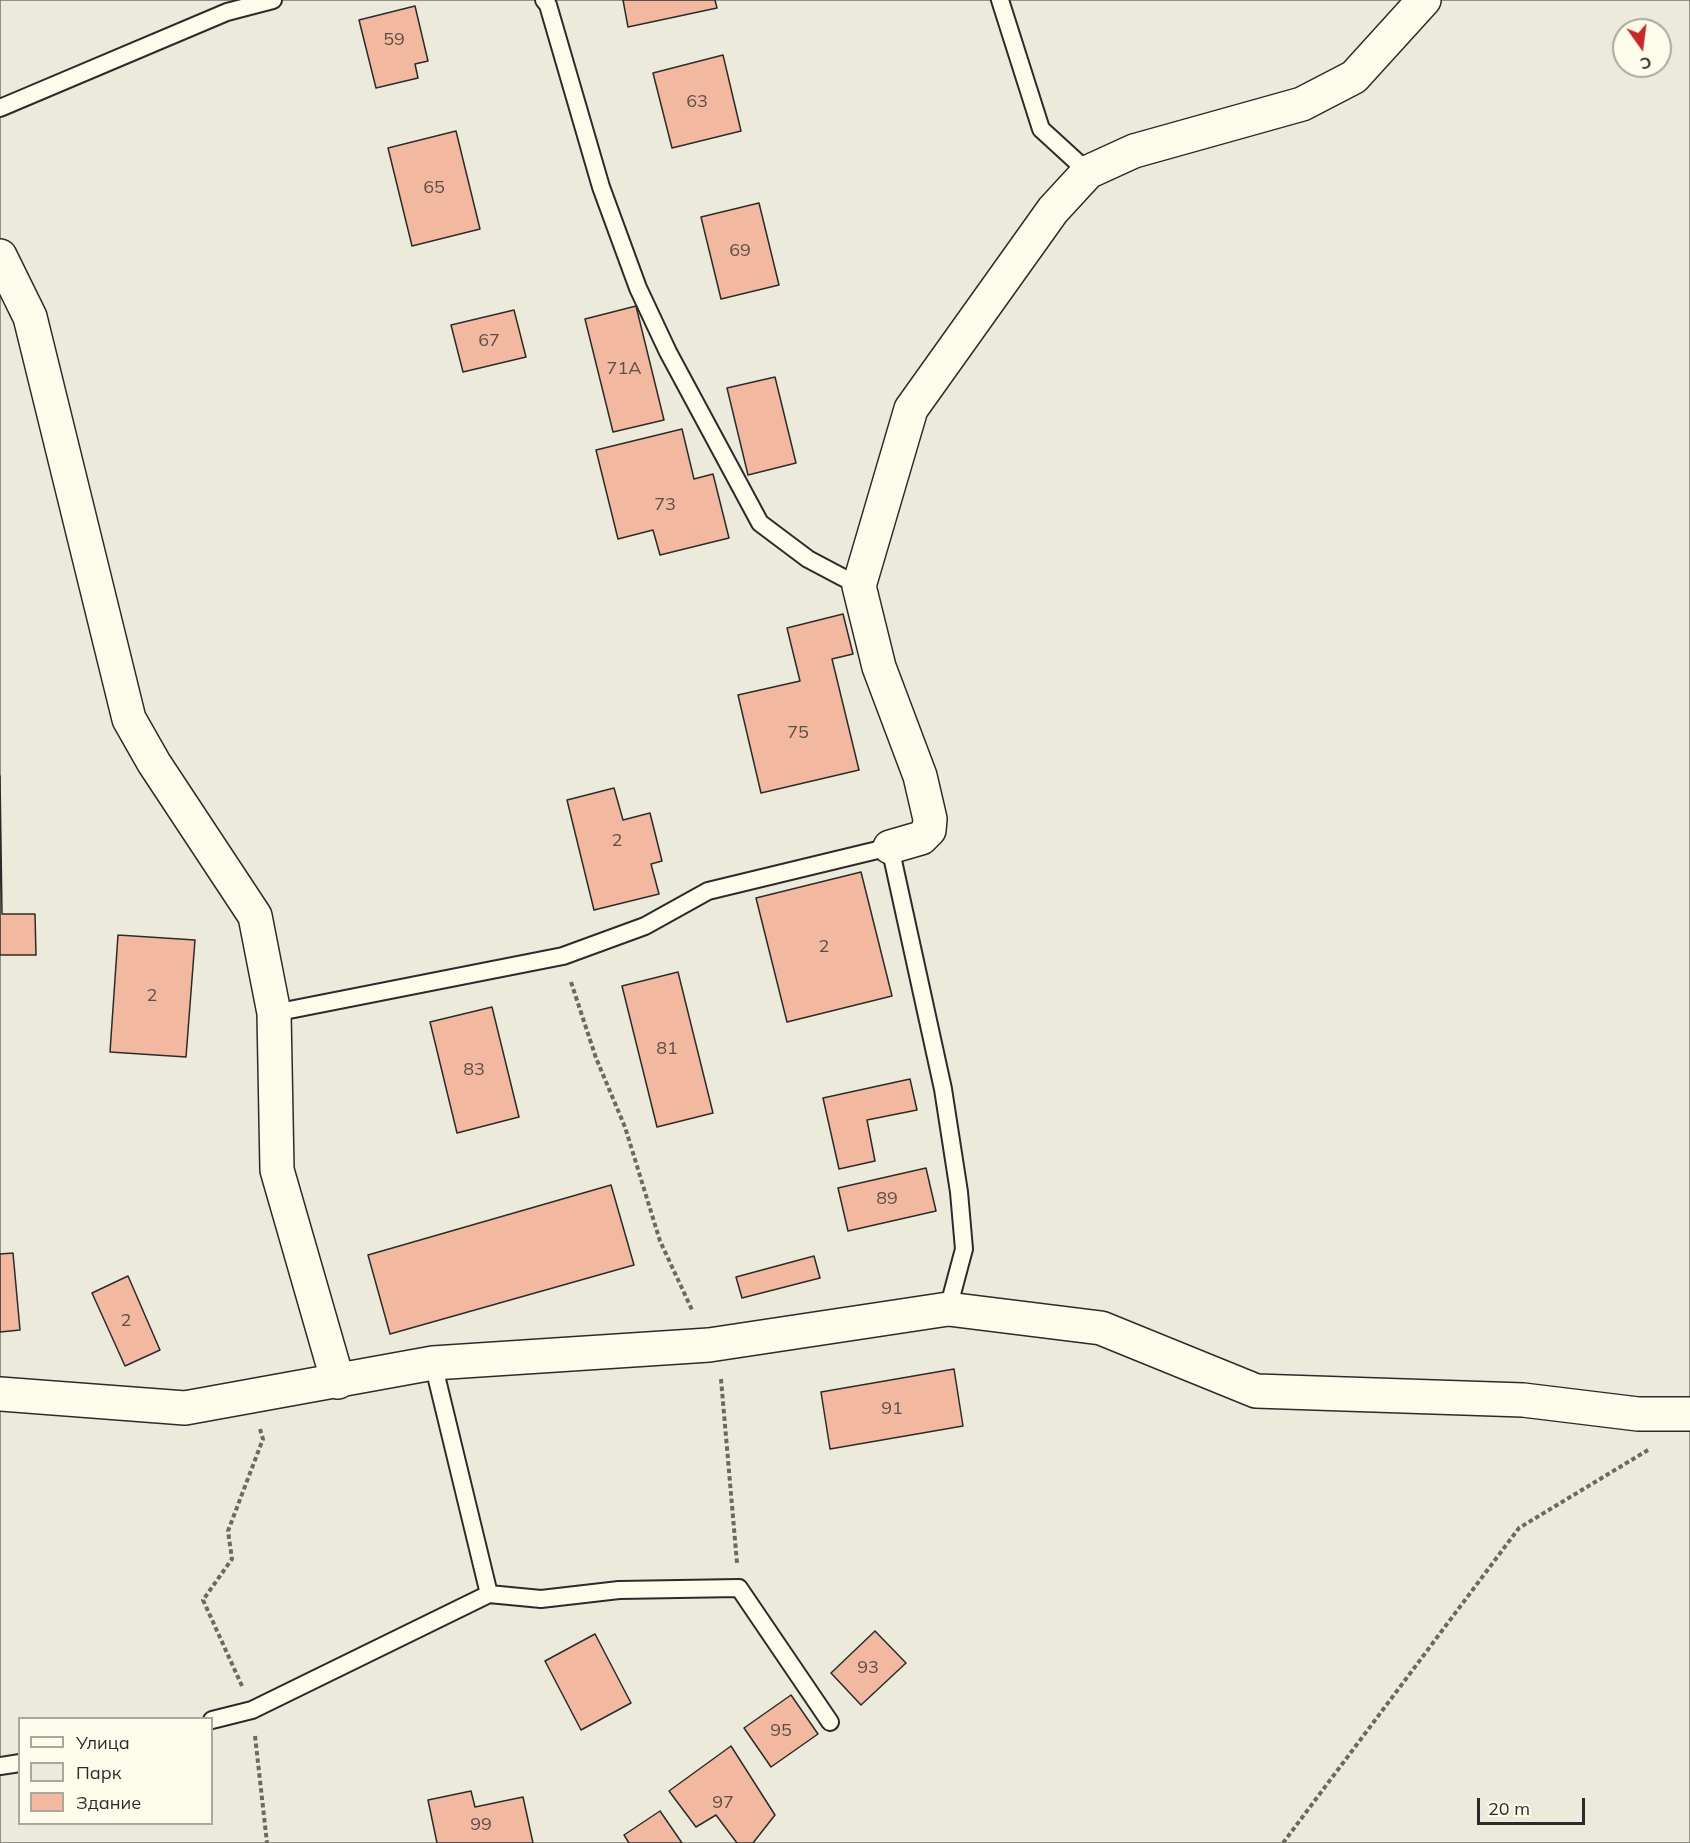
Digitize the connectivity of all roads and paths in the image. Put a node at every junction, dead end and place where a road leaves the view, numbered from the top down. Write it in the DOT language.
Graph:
graph roads {
  1 [pos="273,0"];
  2 [pos="544,0"];
  3 [pos="1000,0"];
  4 [pos="1424,0"];
  5 [pos="0,108"];
  6 [pos="1088,172"];
  7 [pos="0,256"];
  8 [pos="859,586"];
  9 [pos="890,847"];
  10 [pos="563,956"];
  11 [pos="274,1013"];
  12 [pos="948,1309"];
  13 [pos="709,1346"];
  14 [pos="433,1363"];
  15 [pos="338,1382"];
  16 [pos="0,1394"];
  17 [pos="253,1396"];
  18 [pos="1690,1414"];
  19 [pos="1651,1448"];
  20 [pos="739,1588"];
  21 [pos="489,1594"];
  22 [pos="252,1710"];
  23 [pos="213,1720"];
  24 [pos="830,1722"];
  25 [pos="18,1763"];
  26 [pos="0,1766"];
  27 [pos="267,1843"];
  28 [pos="1283,1843"];
  1 -- 5 [label="lane"];
  2 -- 8 [label="lane"];
  3 -- 6 [label="lane"];
  4 -- 6 [label="street"];
  6 -- 8 [label="street"];
  7 -- 11 [label="street"];
  8 -- 9 [label="street"];
  9 -- 10 [label="lane"];
  9 -- 12 [label="lane"];
  10 -- 11 [label="lane"];
  10 -- 13 [label="path"];
  11 -- 15 [label="street"];
  12 -- 13 [label="street"];
  12 -- 18 [label="street"];
  13 -- 14 [label="street"];
  13 -- 20 [label="path"];
  14 -- 15 [label="street"];
  14 -- 21 [label="lane"];
  15 -- 17 [label="street"];
  16 -- 17 [label="street"];
  17 -- 22 [label="path"];
  19 -- 28 [label="path"];
  20 -- 21 [label="lane"];
  20 -- 24 [label="lane"];
  21 -- 22 [label="lane"];
  22 -- 23 [label="lane"];
  22 -- 27 [label="path"];
  25 -- 26 [label="lane"];
}
